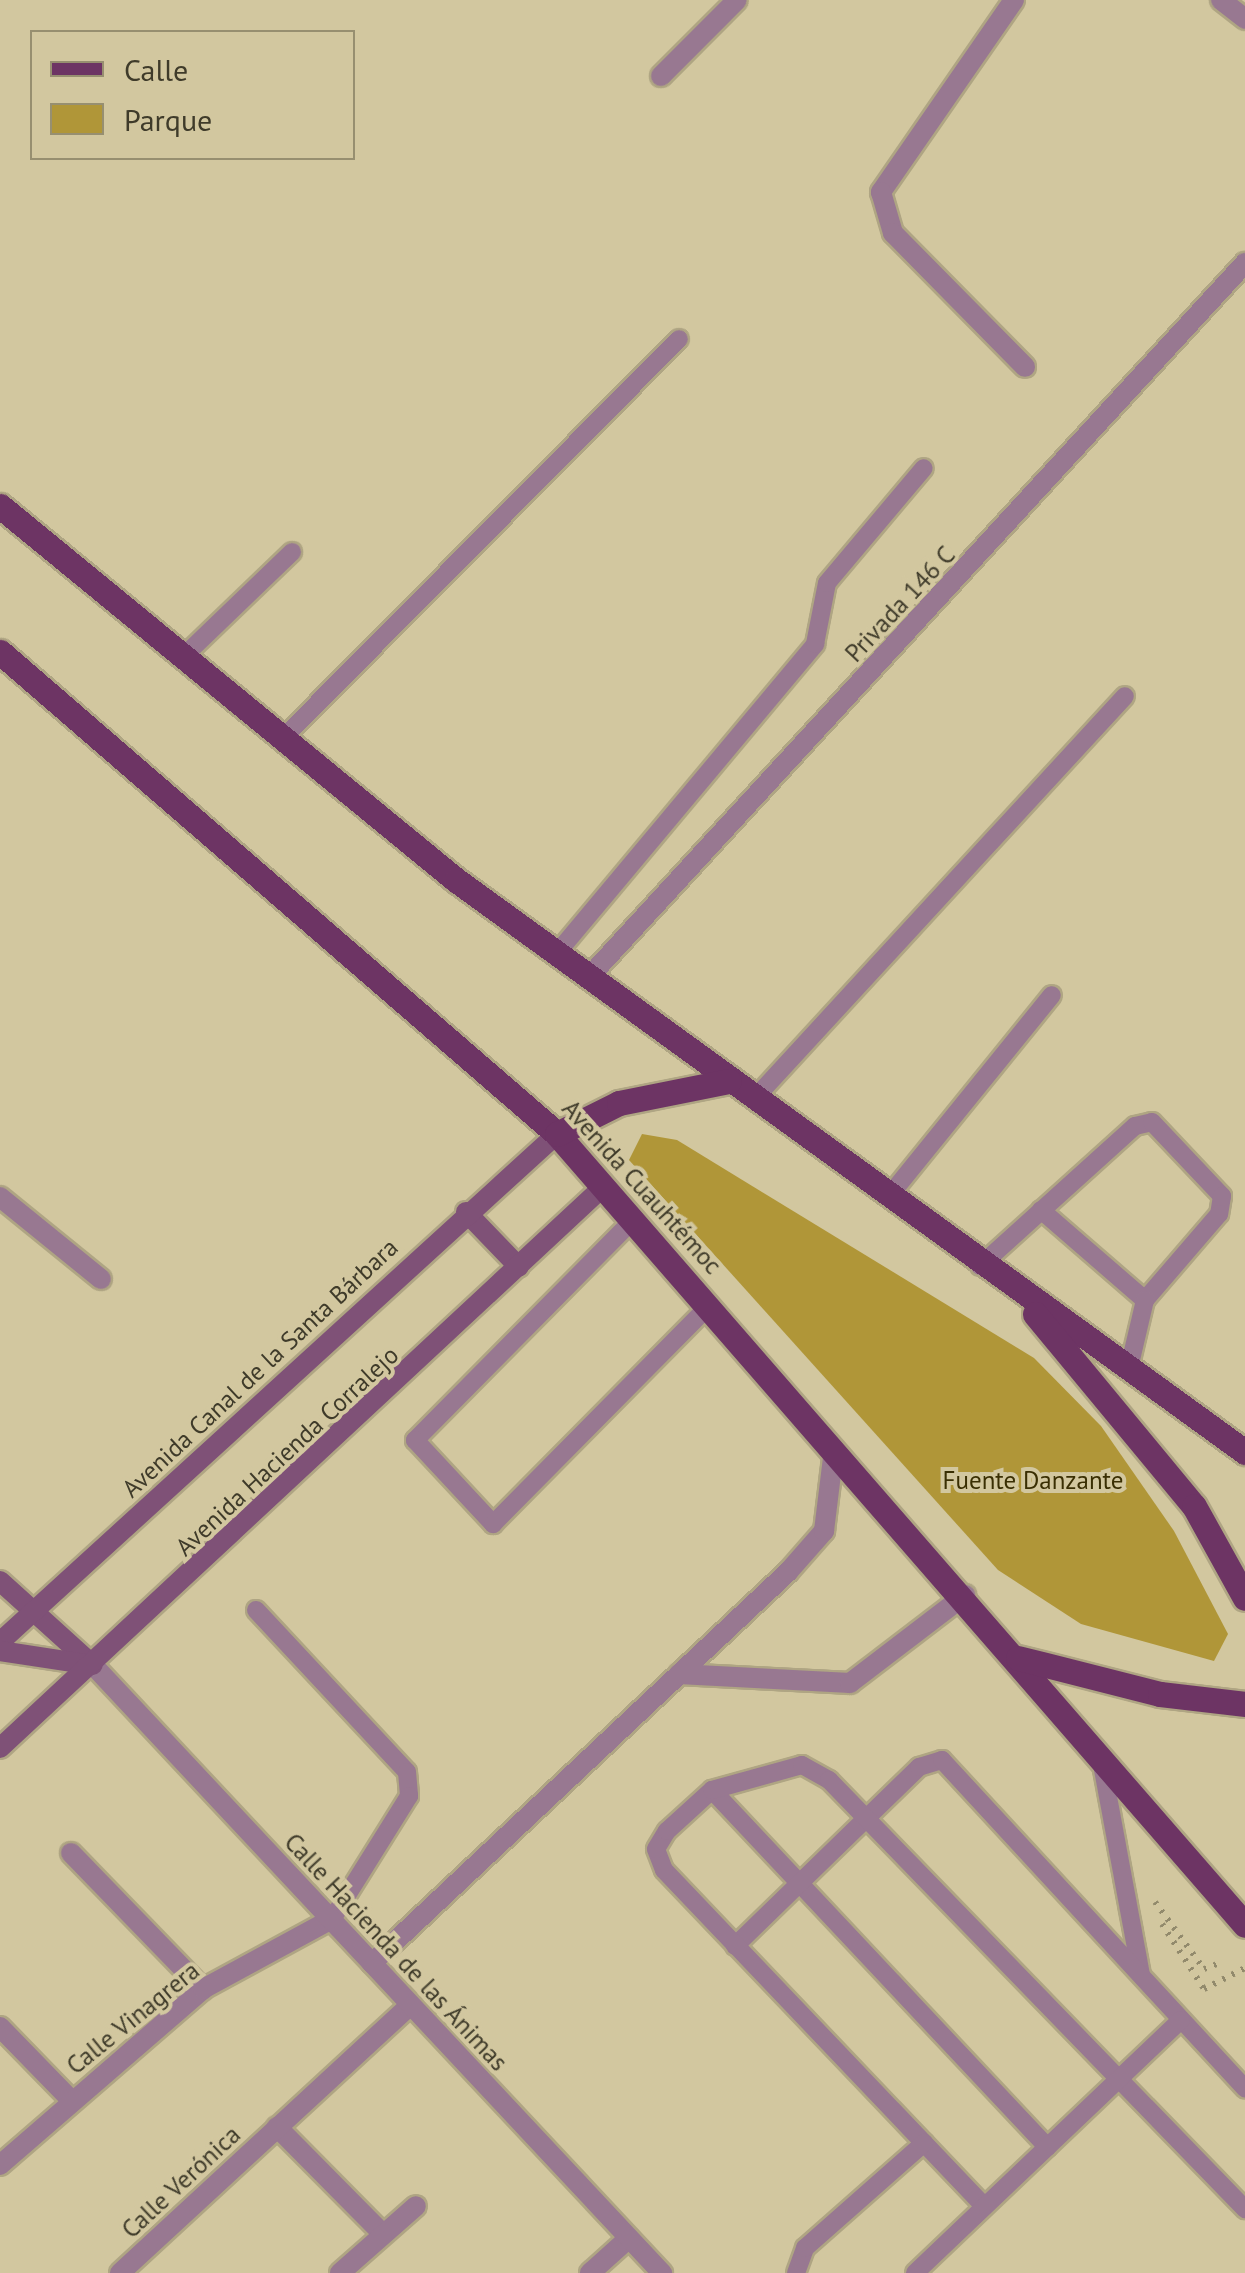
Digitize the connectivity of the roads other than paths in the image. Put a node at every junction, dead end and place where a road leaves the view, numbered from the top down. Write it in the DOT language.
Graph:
graph roads {
  1 [pos="736,0"];
  2 [pos="1014,0"];
  3 [pos="1221,0"];
  4 [pos="1245,20"];
  5 [pos="662,76"];
  6 [pos="1245,263"];
  7 [pos="679,339"];
  8 [pos="1025,367"];
  9 [pos="924,468"];
  10 [pos="0,506"];
  11 [pos="292,552"];
  12 [pos="0,652"];
  13 [pos="184,656"];
  14 [pos="1125,696"];
  15 [pos="283,738"];
  16 [pos="557,953"];
  17 [pos="589,977"];
  18 [pos="1052,995"];
  19 [pos="729,1081"];
  20 [pos="755,1098"];
  21 [pos="557,1134"];
  22 [pos="604,1186"];
  23 [pos="890,1195"];
  24 [pos="0,1198"];
  25 [pos="1041,1210"];
  26 [pos="466,1212"];
  27 [pos="633,1220"];
  28 [pos="980,1266"];
  29 [pos="518,1267"];
  30 [pos="101,1279"];
  31 [pos="1015,1292"];
  32 [pos="1145,1300"];
  33 [pos="709,1306"];
  34 [pos="1129,1368"];
  35 [pos="834,1450"];
  36 [pos="1245,1452"];
  37 [pos="0,1582"];
  38 [pos="965,1595"];
  39 [pos="1245,1598"];
  40 [pos="256,1610"];
  41 [pos="35,1612"];
  42 [pos="0,1642"];
  43 [pos="0,1651"];
  44 [pos="1018,1658"];
  45 [pos="93,1665"];
  46 [pos="679,1674"];
  47 [pos="1245,1704"];
  48 [pos="0,1748"];
  49 [pos="1100,1754"];
  50 [pos="712,1790"];
  51 [pos="865,1820"];
  52 [pos="71,1853"];
  53 [pos="802,1883"];
  54 [pos="332,1919"];
  55 [pos="1245,1925"];
  56 [pos="736,1946"];
  57 [pos="372,1963"];
  58 [pos="1142,1976"];
  59 [pos="203,1989"];
  60 [pos="410,2005"];
  61 [pos="1181,2020"];
  62 [pos="0,2027"];
  63 [pos="1121,2079"];
  64 [pos="1245,2088"];
  65 [pos="71,2100"];
  66 [pos="276,2127"];
  67 [pos="924,2143"];
  68 [pos="1047,2147"];
  69 [pos="0,2165"];
  70 [pos="416,2206"];
  71 [pos="984,2206"];
  72 [pos="1245,2209"];
  73 [pos="382,2233"];
  74 [pos="629,2238"];
  75 [pos="120,2273"];
  76 [pos="340,2273"];
  77 [pos="590,2273"];
  78 [pos="662,2273"];
  79 [pos="796,2273"];
  80 [pos="915,2273"];
  1 -- 5 [label="street"];
  2 -- 8 [label="street"];
  3 -- 4 [label="street"];
  6 -- 17 [label="street, Privada 146 C"];
  7 -- 15 [label="lane"];
  9 -- 16 [label="lane"];
  10 -- 13 [label="main road"];
  11 -- 13 [label="lane"];
  12 -- 21 [label="main road, Avenida Cuauhtémoc"];
  13 -- 15 [label="main road"];
  14 -- 20 [label="lane"];
  15 -- 16 [label="main road"];
  16 -- 17 [label="main road"];
  17 -- 19 [label="main road"];
  18 -- 23 [label="lane"];
  19 -- 20 [label="main road"];
  19 -- 21 [label="main road"];
  20 -- 23 [label="main road"];
  21 -- 22 [label="main road, Avenida Cuauhtémoc"];
  21 -- 26 [label="main road, Avenida Canal de la Santa Bárbara"];
  22 -- 27 [label="main road, Avenida Cuauhtémoc"];
  22 -- 29 [label="main road, Avenida Hacienda Corralejo"];
  23 -- 28 [label="main road"];
  24 -- 30 [label="street"];
  25 -- 28 [label="lane"];
  25 -- 32 [label="lane"];
  25 -- 32 [label="lane"];
  26 -- 29 [label="main road"];
  26 -- 41 [label="main road, Avenida Canal de la Santa Bárbara"];
  27 -- 33 [label="main road, Avenida Cuauhtémoc"];
  27 -- 33 [label="lane"];
  28 -- 31 [label="main road"];
  29 -- 45 [label="main road, Avenida Hacienda Corralejo"];
  31 -- 34 [label="main road"];
  31 -- 39 [label="main road"];
  32 -- 34 [label="lane"];
  33 -- 35 [label="main road, Avenida Cuauhtémoc"];
  34 -- 36 [label="main road"];
  35 -- 38 [label="main road, Avenida Cuauhtémoc"];
  35 -- 46 [label="street"];
  37 -- 41 [label="main road"];
  38 -- 44 [label="main road, Avenida Cuauhtémoc"];
  38 -- 46 [label="street"];
  40 -- 54 [label="lane"];
  41 -- 42 [label="main road, Avenida Canal de la Santa Bárbara"];
  41 -- 45 [label="main road"];
  43 -- 45 [label="main road"];
  44 -- 47 [label="main road"];
  44 -- 49 [label="main road, Avenida Cuauhtémoc"];
  45 -- 48 [label="main road, Avenida Hacienda Corralejo"];
  45 -- 54 [label="street, Calle Hacienda de las Ánimas"];
  46 -- 57 [label="street"];
  49 -- 55 [label="main road, Avenida Cuauhtémoc"];
  49 -- 58 [label="lane"];
  50 -- 51 [label="lane"];
  50 -- 53 [label="lane"];
  50 -- 56 [label="lane"];
  51 -- 53 [label="lane"];
  51 -- 58 [label="lane"];
  51 -- 63 [label="lane"];
  52 -- 59 [label="street"];
  53 -- 56 [label="lane"];
  53 -- 68 [label="lane"];
  54 -- 57 [label="street, Calle Hacienda de las Ánimas"];
  54 -- 59 [label="street, Calle Vinagrera"];
  56 -- 67 [label="lane"];
  57 -- 60 [label="street, Calle Hacienda de las Ánimas"];
  58 -- 61 [label="lane"];
  59 -- 65 [label="street, Calle Vinagrera"];
  60 -- 66 [label="street, Calle Verónica"];
  60 -- 74 [label="street, Calle Hacienda de las Ánimas"];
  61 -- 63 [label="lane"];
  61 -- 64 [label="lane"];
  62 -- 65 [label="street, Calle Vinagrera"];
  63 -- 68 [label="lane"];
  63 -- 72 [label="lane"];
  65 -- 69 [label="street, Calle Vinagrera"];
  66 -- 73 [label="street, Calle Verónica"];
  66 -- 75 [label="street, Calle Verónica"];
  67 -- 71 [label="lane"];
  67 -- 79 [label="lane"];
  68 -- 71 [label="lane"];
  70 -- 73 [label="street"];
  71 -- 80 [label="lane"];
  73 -- 76 [label="street"];
  74 -- 77 [label="street"];
  74 -- 78 [label="street, Calle Hacienda de las Ánimas"];
}
